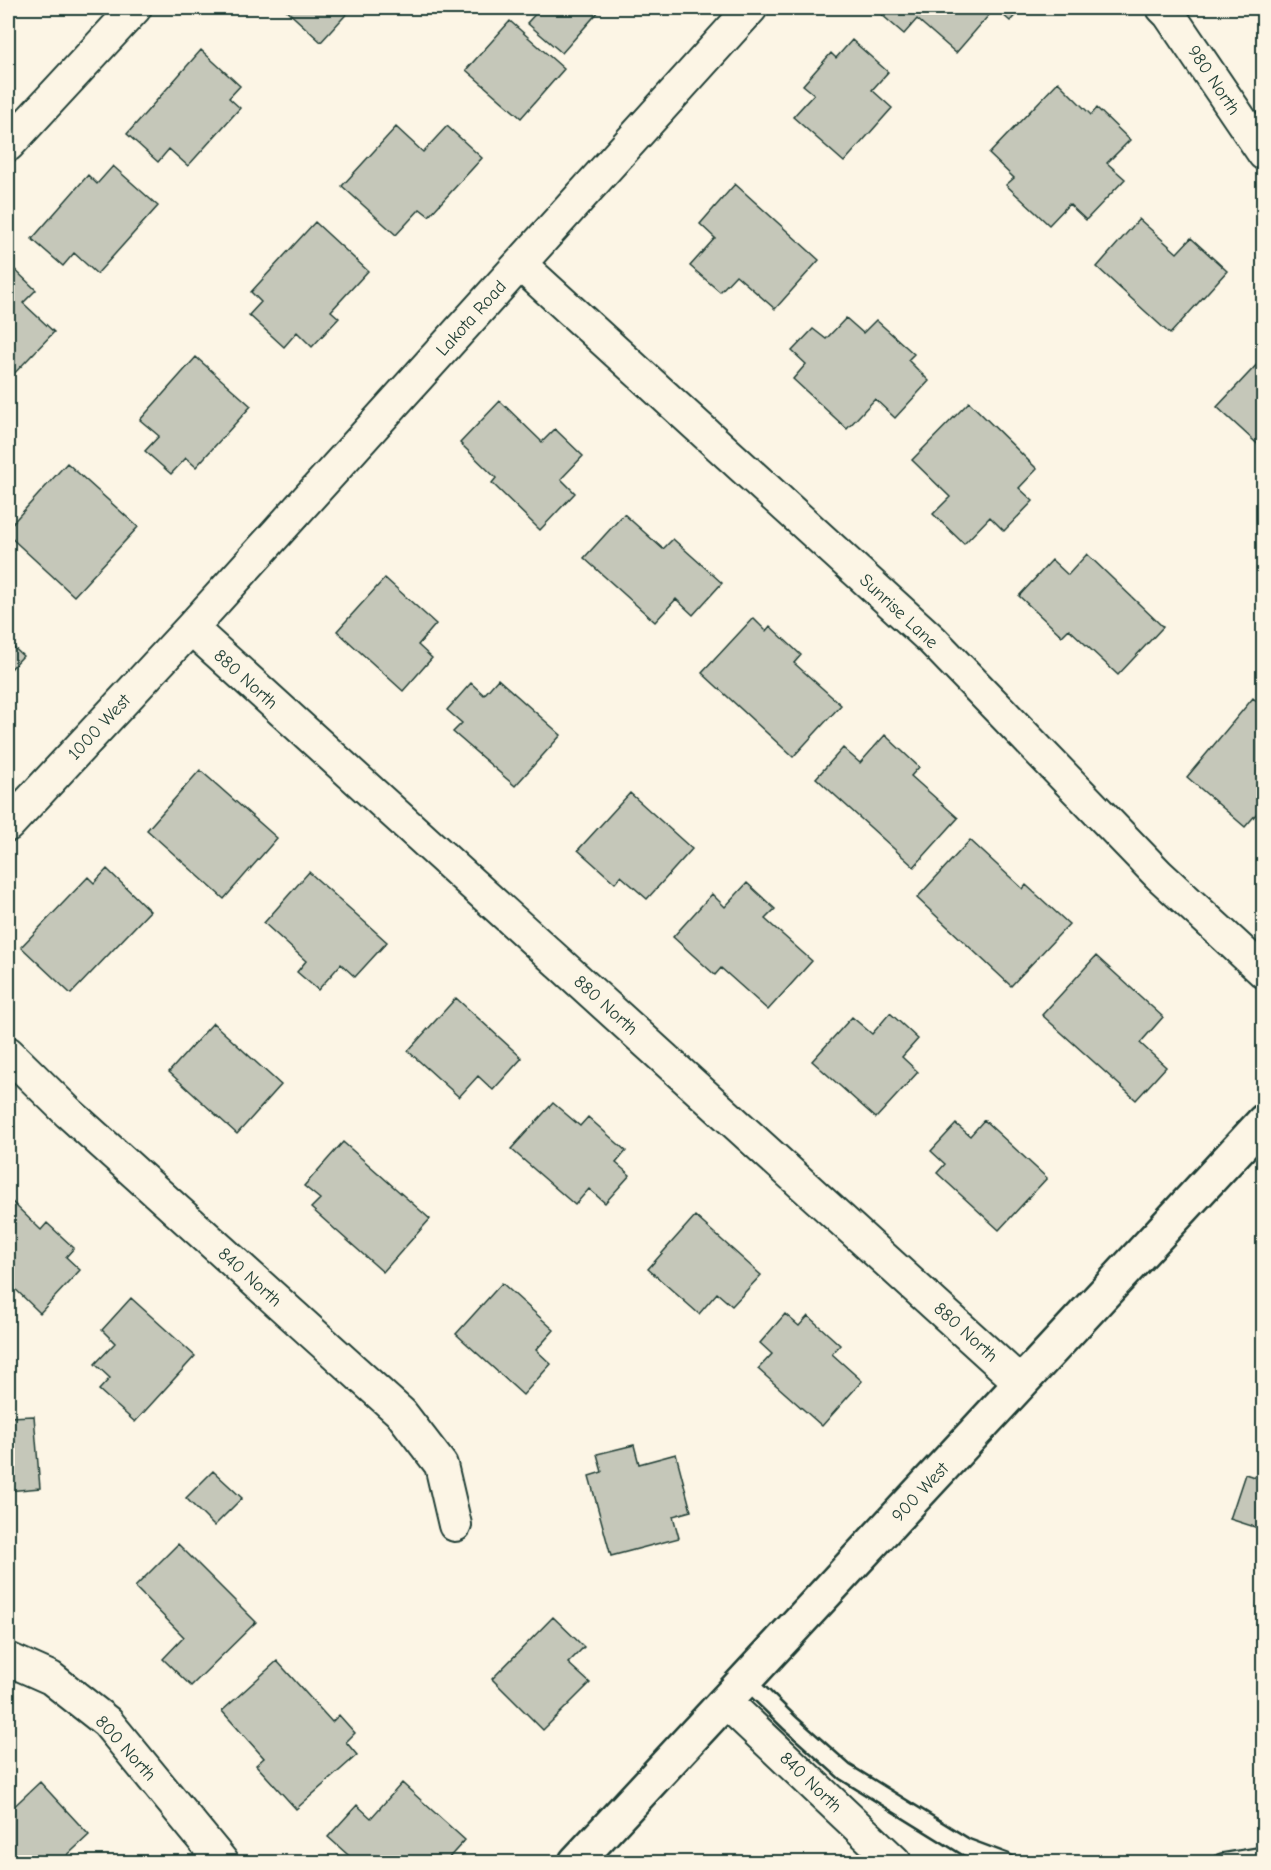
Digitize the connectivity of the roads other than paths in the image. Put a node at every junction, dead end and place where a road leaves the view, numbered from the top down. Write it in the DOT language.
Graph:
graph roads {
  1 [pos="135,8"];
  2 [pos="751,8"];
  3 [pos="1163,8"];
  4 [pos="8,145"];
  5 [pos="1263,154"];
  6 [pos="520,264"];
  7 [pos="191,628"];
  8 [pos="8,825"];
  9 [pos="1263,972"];
  10 [pos="8,1053"];
  11 [pos="1263,1121"];
  12 [pos="1021,1383"];
  13 [pos="455,1526"];
  14 [pos="8,1659"];
  15 [pos="736,1690"];
  16 [pos="1263,1855"];
  17 [pos="216,1860"];
  18 [pos="576,1863"];
  19 [pos="896,1863"];
  20 [pos="1006,1863"];
  21 [pos="1222,1863"];
  1 -- 4 [label="street"];
  2 -- 6 [label="street, Lakota Road"];
  3 -- 5 [label="street, 980 North"];
  6 -- 7 [label="street, Lakota Road"];
  6 -- 9 [label="street, Sunrise Lane"];
  7 -- 8 [label="street, 1000 West"];
  7 -- 12 [label="street, 880 North"];
  10 -- 13 [label="street, 840 North"];
  11 -- 12 [label="street, 900 West"];
  12 -- 15 [label="street, 900 West"];
  14 -- 17 [label="street, 800 North"];
  15 -- 18 [label="street, 900 West"];
  15 -- 19 [label="street, 840 North"];
  15 -- 20 [label="lane"];
  16 -- 21 [label="lane"];
}
